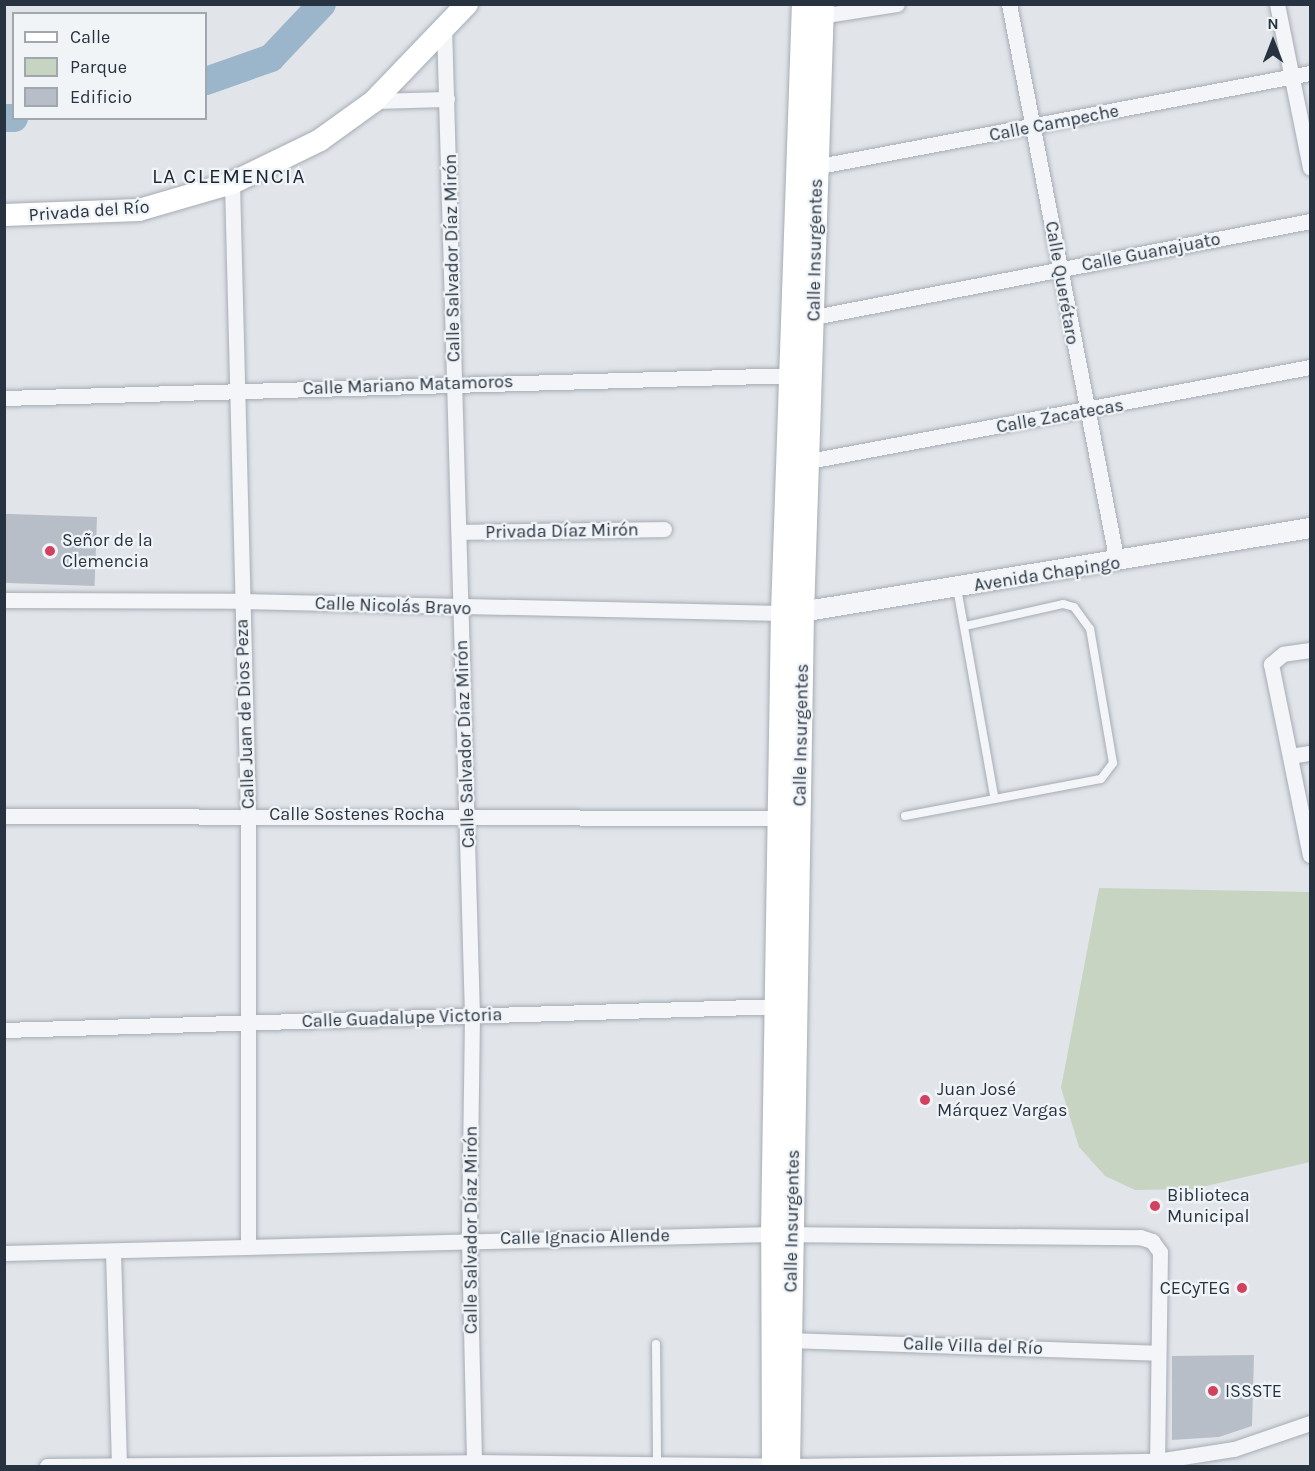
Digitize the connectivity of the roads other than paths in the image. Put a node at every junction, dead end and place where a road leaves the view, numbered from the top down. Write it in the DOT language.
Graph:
graph roads {
  1 [pos="467,4"];
  2 [pos="897,4"];
  3 [pos="1009,4"];
  4 [pos="1277,4"];
  5 [pos="812,11"];
  6 [pos="444,26"];
  7 [pos="1311,73"];
  8 [pos="1291,76"];
  9 [pos="447,99"];
  10 [pos="374,101"];
  11 [pos="1034,127"];
  12 [pos="807,168"];
  13 [pos="1311,168"];
  14 [pos="232,183"];
  15 [pos="4,215"];
  16 [pos="1311,221"];
  17 [pos="1060,269"];
  18 [pos="814,317"];
  19 [pos="1311,367"];
  20 [pos="801,375"];
  21 [pos="454,383"];
  22 [pos="236,391"];
  23 [pos="4,398"];
  24 [pos="1085,411"];
  25 [pos="809,461"];
  26 [pos="1311,528"];
  27 [pos="664,530"];
  28 [pos="459,532"];
  29 [pos="1117,562"];
  30 [pos="957,588"];
  31 [pos="4,600"];
  32 [pos="241,601"];
  33 [pos="460,609"];
  34 [pos="793,614"];
  35 [pos="965,626"];
  36 [pos="1311,650"];
  37 [pos="1311,753"];
  38 [pos="1290,756"];
  39 [pos="994,796"];
  40 [pos="248,814"];
  41 [pos="468,815"];
  42 [pos="4,816"];
  43 [pos="905,816"];
  44 [pos="782,818"];
  45 [pos="1311,855"];
  46 [pos="789,1006"];
  47 [pos="472,1016"];
  48 [pos="249,1023"];
  49 [pos="4,1030"];
  50 [pos="782,1234"];
  51 [pos="469,1240"];
  52 [pos="248,1246"];
  53 [pos="113,1251"];
  54 [pos="4,1253"];
  55 [pos="789,1340"];
  56 [pos="656,1344"];
  57 [pos="1156,1353"];
  58 [pos="1311,1423"];
  59 [pos="1157,1464"];
  60 [pos="474,1465"];
  61 [pos="657,1465"];
  62 [pos="118,1466"];
  63 [pos="773,1466"];
  64 [pos="789,1466"];
  65 [pos="46,1467"];
  1 -- 6 [label="main road, Privada del Río"];
  2 -- 5 [label="street"];
  3 -- 11 [label="street, Calle Querétaro"];
  4 -- 8 [label="street"];
  5 -- 12 [label="main road, Calle Insurgentes"];
  6 -- 9 [label="street, Calle Salvador Díaz Mirón"];
  6 -- 10 [label="main road, Privada del Río"];
  7 -- 8 [label="street, Calle Campeche"];
  8 -- 11 [label="street, Calle Campeche"];
  8 -- 13 [label="street"];
  9 -- 10 [label="street"];
  9 -- 21 [label="street, Calle Salvador Díaz Mirón"];
  10 -- 14 [label="main road, Privada del Río"];
  11 -- 12 [label="street, Calle Campeche"];
  11 -- 17 [label="street, Calle Querétaro"];
  12 -- 18 [label="main road, Calle Insurgentes"];
  12 -- 20 [label="main road, Calle Insurgentes"];
  14 -- 15 [label="main road, Privada del Río"];
  14 -- 22 [label="street, Calle Juan de Dios Peza"];
  16 -- 17 [label="street, Calle Guanajuato"];
  17 -- 18 [label="street, Calle Guanajuato"];
  17 -- 24 [label="street, Calle Querétaro"];
  18 -- 20 [label="main road, Calle Insurgentes"];
  19 -- 24 [label="street, Calle Zacatecas"];
  20 -- 21 [label="street, Calle Mariano Matamoros"];
  20 -- 25 [label="main road, Calle Insurgentes"];
  20 -- 34 [label="main road, Calle Insurgentes"];
  21 -- 22 [label="street, Calle Mariano Matamoros"];
  21 -- 28 [label="street, Calle Salvador Díaz Mirón"];
  22 -- 23 [label="street, Calle Mariano Matamoros"];
  22 -- 32 [label="street, Calle Juan de Dios Peza"];
  24 -- 25 [label="street, Calle Zacatecas"];
  24 -- 29 [label="street, Calle Querétaro"];
  25 -- 34 [label="main road, Calle Insurgentes"];
  26 -- 29 [label="street, Avenida Chapingo"];
  27 -- 28 [label="street, Privada Díaz Mirón"];
  28 -- 33 [label="street, Calle Salvador Díaz Mirón"];
  29 -- 30 [label="street, Avenida Chapingo"];
  30 -- 34 [label="street, Avenida Chapingo"];
  30 -- 35 [label="lane"];
  31 -- 32 [label="street, Calle Nicolás Bravo"];
  32 -- 33 [label="street, Calle Nicolás Bravo"];
  32 -- 40 [label="street, Calle Juan de Dios Peza"];
  33 -- 34 [label="street, Calle Nicolás Bravo"];
  33 -- 41 [label="street, Calle Salvador Díaz Mirón"];
  34 -- 44 [label="main road, Calle Insurgentes"];
  34 -- 46 [label="main road, Calle Insurgentes"];
  35 -- 39 [label="lane"];
  35 -- 39 [label="lane"];
  36 -- 38 [label="street"];
  37 -- 38 [label="street"];
  38 -- 45 [label="street"];
  39 -- 43 [label="lane"];
  40 -- 41 [label="street, Calle Sostenes Rocha"];
  40 -- 42 [label="street, Calle Sostenes Rocha"];
  40 -- 48 [label="street, Calle Juan de Dios Peza"];
  41 -- 44 [label="street, Calle Sostenes Rocha"];
  41 -- 47 [label="street, Calle Salvador Díaz Mirón"];
  44 -- 46 [label="main road, Calle Insurgentes"];
  46 -- 47 [label="street, Calle Guadalupe Victoria"];
  46 -- 50 [label="main road, Calle Insurgentes"];
  47 -- 48 [label="street, Calle Guadalupe Victoria"];
  47 -- 51 [label="street, Calle Salvador Díaz Mirón"];
  48 -- 49 [label="street, Calle Guadalupe Victoria"];
  48 -- 52 [label="street, Calle Juan de Dios Peza"];
  50 -- 51 [label="street, Calle Ignacio Allende"];
  50 -- 55 [label="main road, Calle Insurgentes"];
  50 -- 57 [label="street, Calle Ignacio Allende"];
  50 -- 63 [label="main road, Calle Insurgentes"];
  51 -- 52 [label="street, Calle Ignacio Allende"];
  51 -- 60 [label="street, Calle Salvador Díaz Mirón"];
  52 -- 53 [label="street, Calle Ignacio Allende"];
  53 -- 54 [label="street, Calle Ignacio Allende"];
  53 -- 62 [label="street"];
  55 -- 57 [label="street, Calle Villa del Río"];
  55 -- 64 [label="main road, Calle Insurgentes"];
  56 -- 61 [label="lane"];
  57 -- 59 [label="street"];
  58 -- 59 [label="street"];
  59 -- 64 [label="street"];
  60 -- 61 [label="street"];
  60 -- 62 [label="street"];
  61 -- 63 [label="street"];
  62 -- 65 [label="street"];
  63 -- 64 [label="street"];
}
